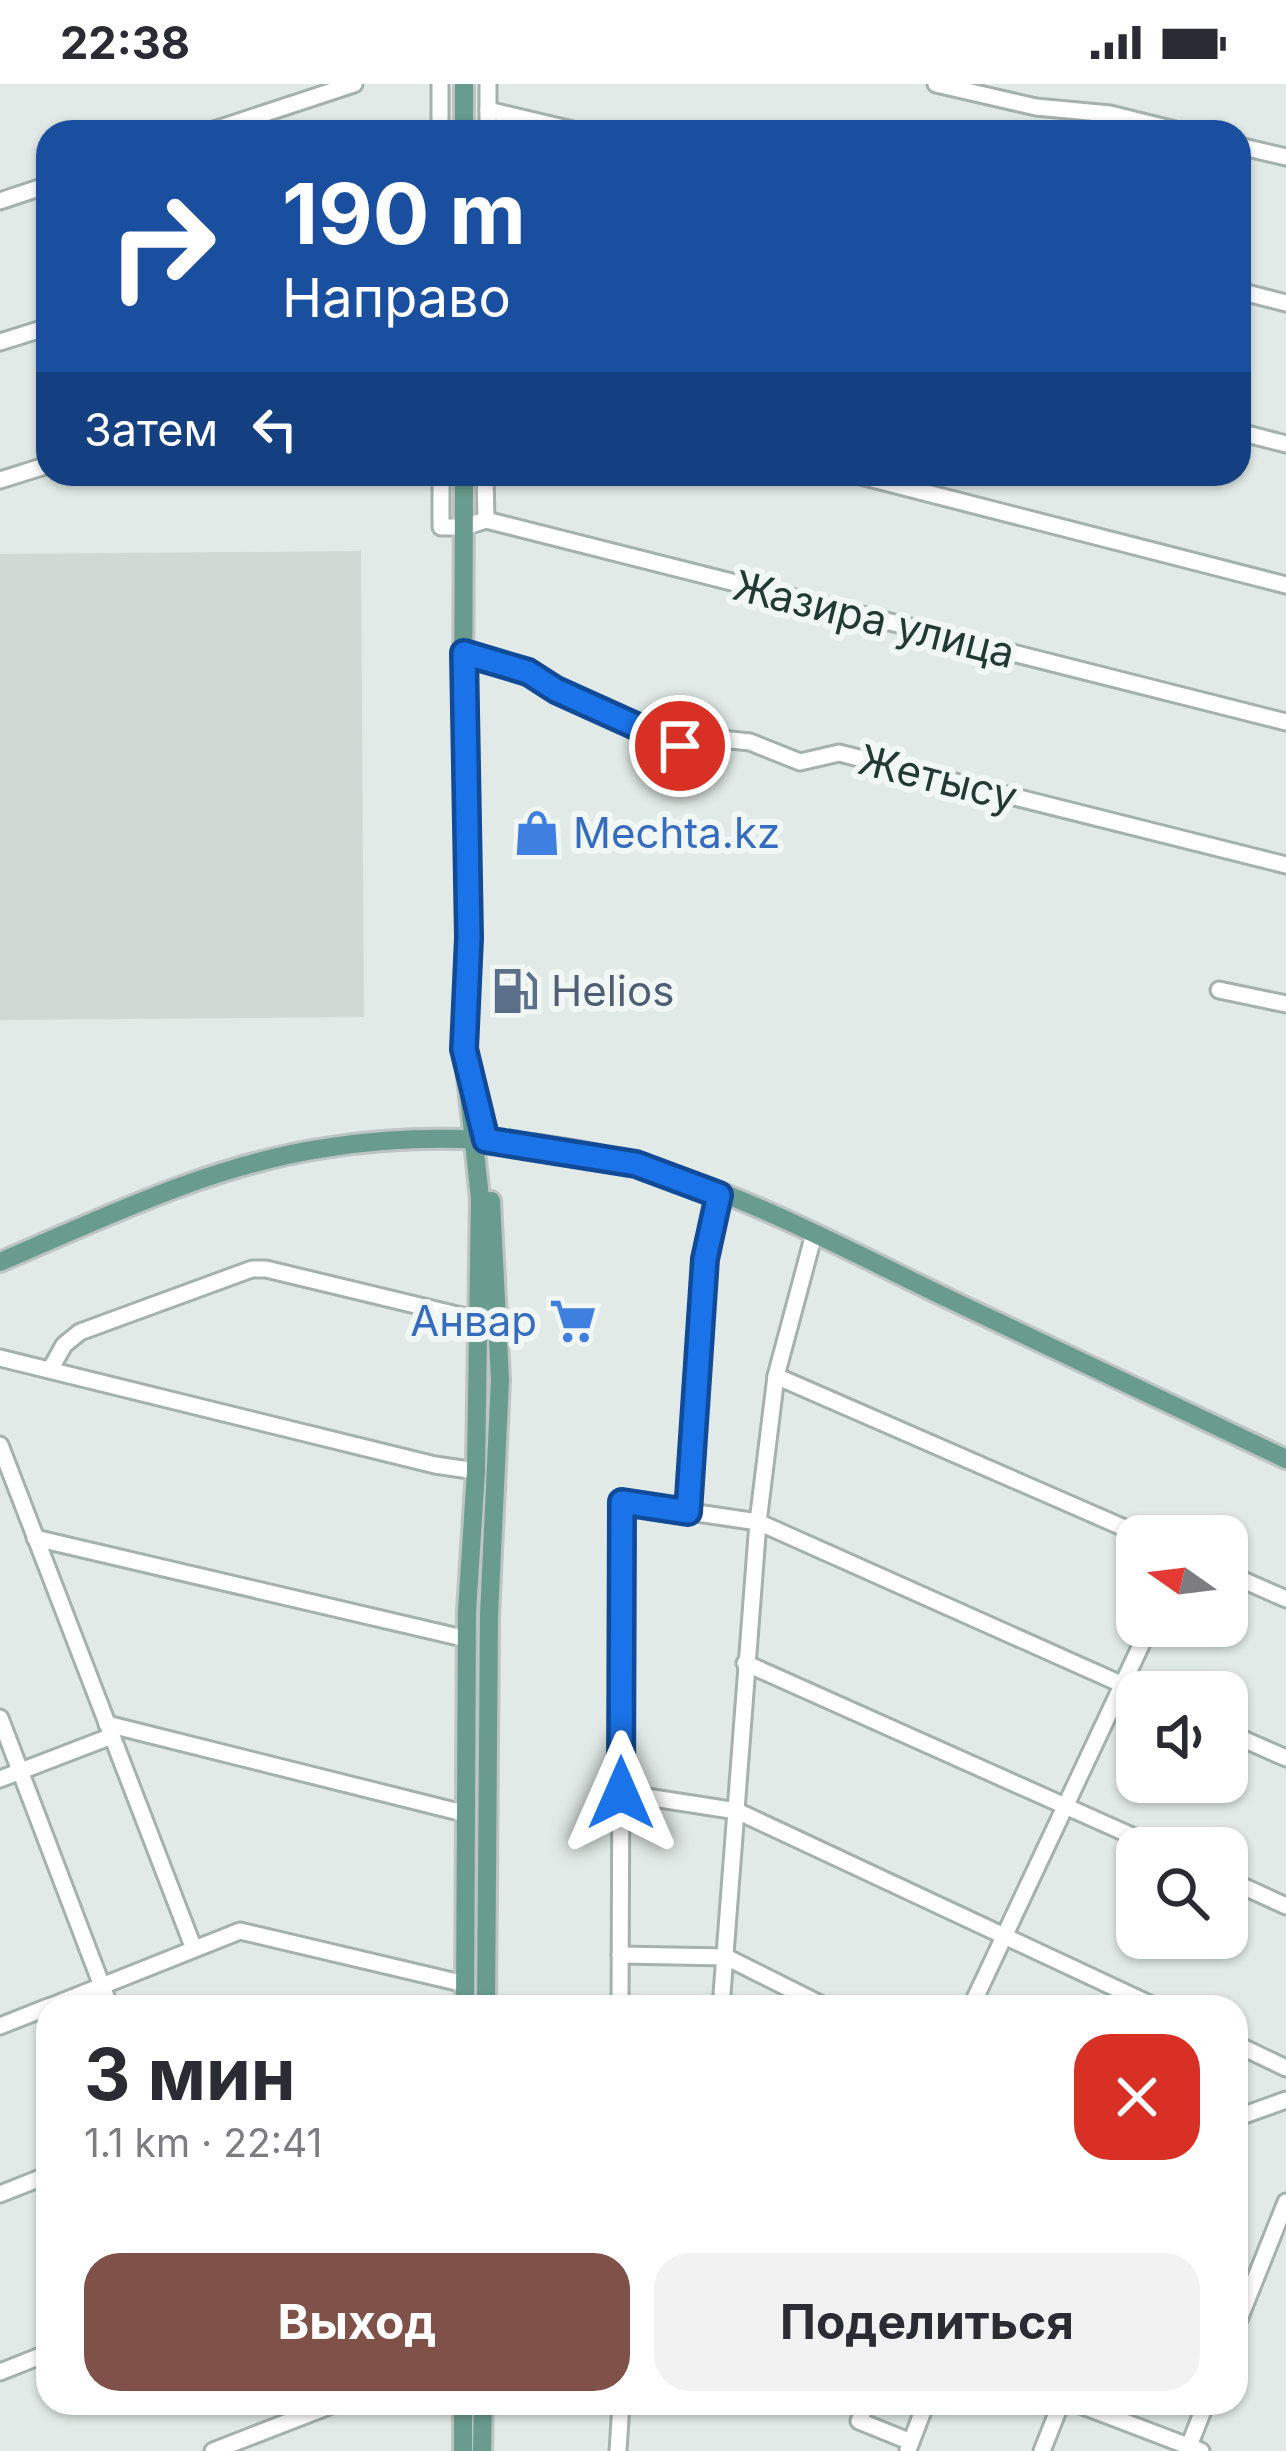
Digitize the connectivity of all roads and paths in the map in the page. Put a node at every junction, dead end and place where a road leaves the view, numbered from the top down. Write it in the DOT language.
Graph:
graph roads {
  1 [pos="354,84"];
  2 [pos="440,84"];
  3 [pos="464,84"];
  4 [pos="488,84"];
  5 [pos="936,84"];
  6 [pos="488,110"];
  7 [pos="244,120"];
  8 [pos="440,120"];
  9 [pos="464,120"];
  10 [pos="488,120"];
  11 [pos="530,120"];
  12 [pos="1134,120"];
  13 [pos="1251,149"];
  14 [pos="1286,157"];
  15 [pos="36,189"];
  16 [pos="0,201"];
  17 [pos="1251,294"];
  18 [pos="1286,303"];
  19 [pos="36,331"];
  20 [pos="0,342"];
  21 [pos="1251,435"];
  22 [pos="1286,444"];
  23 [pos="36,469"];
  24 [pos="0,480"];
  25 [pos="441,486"];
  26 [pos="464,486"];
  27 [pos="485,486"];
  28 [pos="899,486"];
  29 [pos="486,520"];
  30 [pos="464,527"];
  31 [pos="1286,586"];
  32 [pos="464,653"];
  33 [pos="1286,722"];
  34 [pos="1286,865"];
  35 [pos="1219,990"];
  36 [pos="1286,1004"];
  37 [pos="480,1140"];
  38 [pos="719,1195"];
  39 [pos="814,1234"];
  40 [pos="0,1262"];
  41 [pos="478,1320"];
  42 [pos="0,1358"];
  43 [pos="50,1370"];
  44 [pos="776,1376"];
  45 [pos="0,1445"];
  46 [pos="1286,1459"];
  47 [pos="476,1471"];
  48 [pos="688,1512"];
  49 [pos="758,1522"];
  50 [pos="1116,1524"];
  51 [pos="35,1538"];
  52 [pos="1248,1582"];
  53 [pos="1286,1599"];
  54 [pos="467,1611"];
  55 [pos="489,1615"];
  56 [pos="467,1639"];
  57 [pos="745,1663"];
  58 [pos="1116,1681"];
  59 [pos="1116,1696"];
  60 [pos="0,1718"];
  61 [pos="110,1730"];
  62 [pos="1248,1741"];
  63 [pos="1286,1758"];
  64 [pos="20,1772"];
  65 [pos="0,1779"];
  66 [pos="621,1793"];
  67 [pos="1063,1804"];
  68 [pos="737,1811"];
  69 [pos="467,1814"];
  70 [pos="1116,1828"];
  71 [pos="1248,1889"];
  72 [pos="1286,1906"];
  73 [pos="1005,1936"];
  74 [pos="194,1949"];
  75 [pos="620,1955"];
  76 [pos="726,1958"];
  77 [pos="465,1984"];
  78 [pos="102,1986"];
  79 [pos="79,1995"];
  80 [pos="105,1995"];
  81 [pos="465,1995"];
  82 [pos="486,1995"];
  83 [pos="620,1995"];
  84 [pos="723,1995"];
  85 [pos="802,1995"];
  86 [pos="977,1995"];
  87 [pos="1130,1995"];
  88 [pos="36,2012"];
  89 [pos="0,2026"];
  90 [pos="1248,2050"];
  91 [pos="1286,2068"];
  92 [pos="1286,2100"];
  93 [pos="1248,2114"];
  94 [pos="36,2180"];
  95 [pos="0,2194"];
  96 [pos="1286,2202"];
  97 [pos="1248,2297"];
  98 [pos="36,2358"];
  99 [pos="0,2372"];
  100 [pos="306,2415"];
  101 [pos="463,2415"];
  102 [pos="483,2415"];
  103 [pos="620,2415"];
  104 [pos="862,2415"];
  105 [pos="921,2415"];
  106 [pos="1056,2415"];
  107 [pos="1106,2415"];
  108 [pos="1202,2415"];
  109 [pos="909,2447"];
  110 [pos="1192,2449"];
  111 [pos="213,2451"];
  112 [pos="463,2451"];
  113 [pos="482,2451"];
  114 [pos="618,2451"];
  115 [pos="1042,2451"];
  1 -- 7 [label="street"];
  2 -- 8 [label="street"];
  3 -- 9 [label="main road"];
  4 -- 6 [label="street"];
  5 -- 12 [label="street"];
  6 -- 10 [label="street"];
  6 -- 11 [label="street"];
  13 -- 14 [label="street"];
  15 -- 16 [label="street"];
  17 -- 18 [label="street"];
  19 -- 20 [label="street"];
  21 -- 22 [label="street"];
  23 -- 24 [label="street"];
  25 -- 30 [label="street"];
  26 -- 30 [label="main road"];
  27 -- 29 [label="street"];
  28 -- 31 [label="street"];
  29 -- 30 [label="street"];
  29 -- 33 [label="street, Жазира улица"];
  30 -- 32 [label="main road"];
  32 -- 34 [label="street, Жетысу"];
  32 -- 37 [label="main road"];
  35 -- 36 [label="street"];
  37 -- 38 [label="main road"];
  37 -- 40 [label="main road"];
  37 -- 41 [label="main road"];
  37 -- 55 [label="main road"];
  38 -- 39 [label="main road"];
  38 -- 48 [label="street"];
  39 -- 44 [label="street"];
  39 -- 46 [label="main road"];
  41 -- 43 [label="street"];
  41 -- 47 [label="main road"];
  42 -- 43 [label="street"];
  43 -- 47 [label="street"];
  44 -- 49 [label="street"];
  44 -- 50 [label="street"];
  45 -- 51 [label="street"];
  47 -- 54 [label="main road"];
  48 -- 49 [label="street"];
  48 -- 66 [label="street"];
  49 -- 57 [label="street"];
  49 -- 58 [label="street"];
  51 -- 56 [label="street"];
  51 -- 61 [label="street"];
  52 -- 53 [label="street"];
  54 -- 55 [label="main road"];
  54 -- 56 [label="main road"];
  55 -- 82 [label="main road"];
  56 -- 69 [label="main road"];
  57 -- 67 [label="street"];
  57 -- 68 [label="street"];
  59 -- 67 [label="street"];
  60 -- 64 [label="street"];
  61 -- 64 [label="street"];
  61 -- 69 [label="street"];
  61 -- 74 [label="street"];
  62 -- 63 [label="street"];
  64 -- 65 [label="street"];
  64 -- 78 [label="street"];
  66 -- 68 [label="street"];
  66 -- 75 [label="street"];
  67 -- 70 [label="street"];
  67 -- 73 [label="street"];
  68 -- 73 [label="street"];
  68 -- 76 [label="street"];
  69 -- 77 [label="main road"];
  71 -- 72 [label="street"];
  73 -- 86 [label="street"];
  73 -- 87 [label="street"];
  74 -- 77 [label="street"];
  74 -- 78 [label="street"];
  75 -- 76 [label="street"];
  75 -- 83 [label="street"];
  76 -- 84 [label="street"];
  76 -- 85 [label="street"];
  77 -- 81 [label="main road"];
  78 -- 79 [label="street"];
  78 -- 80 [label="street"];
  88 -- 89 [label="street"];
  90 -- 91 [label="street"];
  92 -- 93 [label="street"];
  94 -- 95 [label="street"];
  96 -- 97 [label="street"];
  98 -- 99 [label="street"];
  100 -- 111 [label="street"];
  101 -- 112 [label="main road"];
  102 -- 113 [label="main road"];
  103 -- 114 [label="street"];
  104 -- 109 [label="street"];
  105 -- 109 [label="street"];
  106 -- 115 [label="street"];
  107 -- 110 [label="street"];
  108 -- 110 [label="street"];
}
